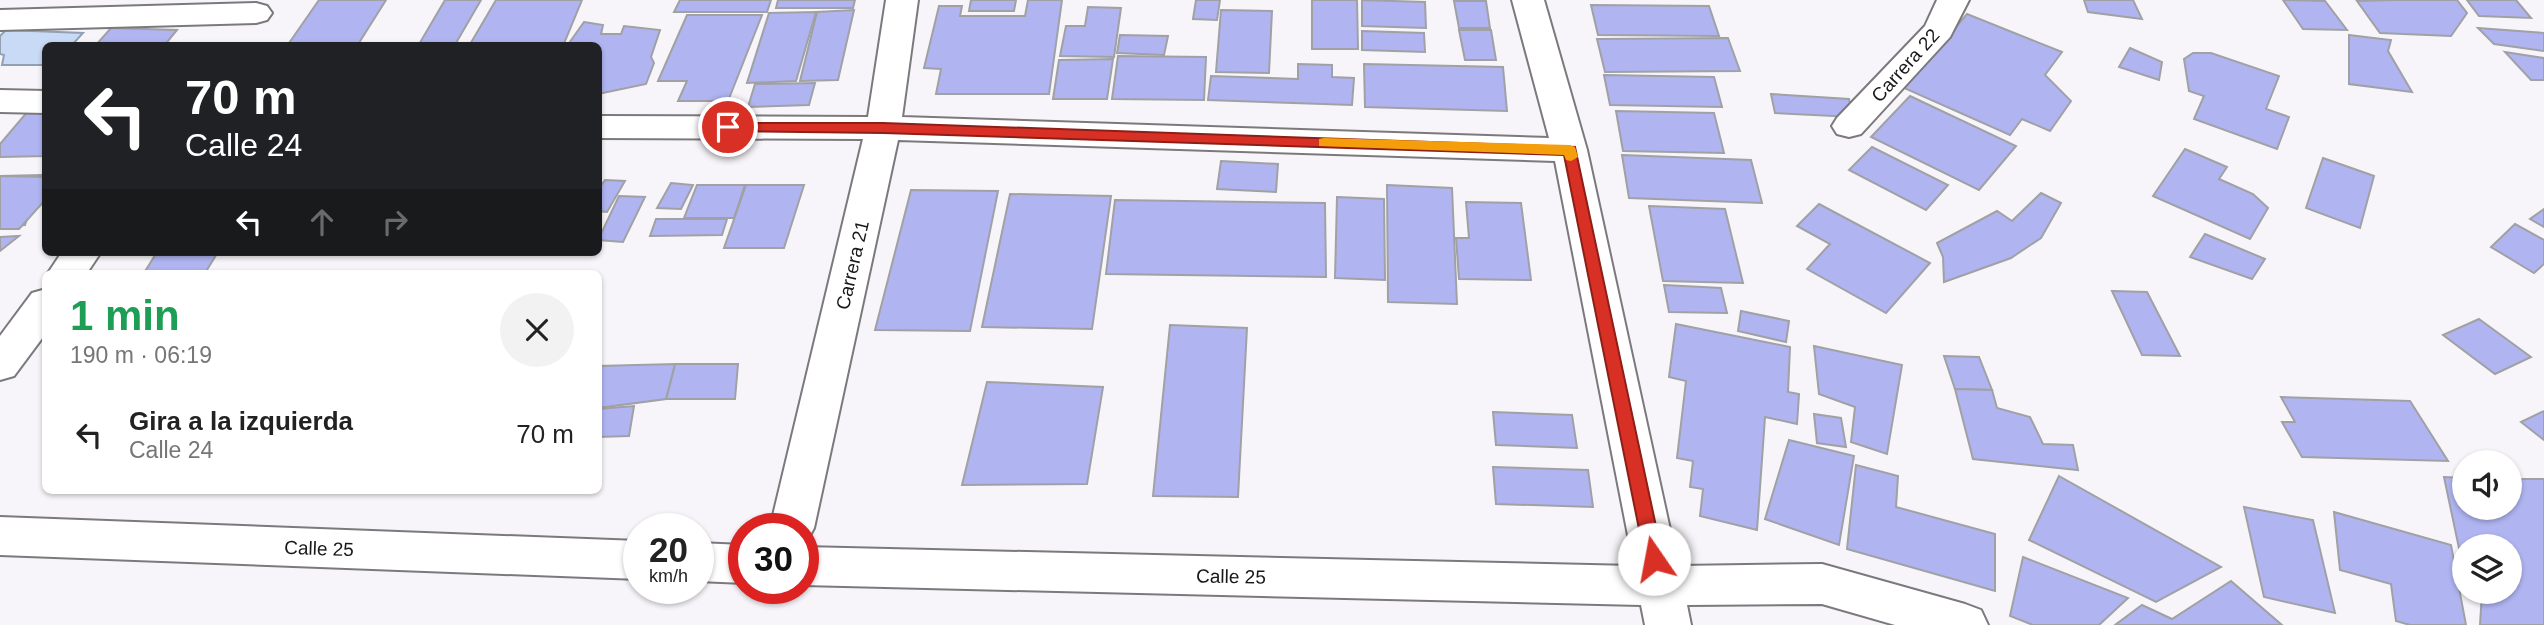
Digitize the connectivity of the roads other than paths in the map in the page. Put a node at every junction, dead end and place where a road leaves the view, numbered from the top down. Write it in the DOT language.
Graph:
graph roads {
  1 [pos="902,0"];
  2 [pos="1528,0"];
  3 [pos="1953,0"];
  4 [pos="261,6"];
  5 [pos="0,20"];
  6 [pos="235,42"];
  7 [pos="0,101"];
  8 [pos="42,102"];
  9 [pos="1849,126"];
  10 [pos="602,127"];
  11 [pos="883,128"];
  12 [pos="1570,150"];
  13 [pos="42,308"];
  14 [pos="0,365"];
  15 [pos="795,513"];
  16 [pos="0,536"];
  17 [pos="623,559"];
  18 [pos="819,567"];
  19 [pos="1664,606"];
  20 [pos="1965,625"];
  1 -- 11 [label="street, Carrera 21"];
  2 -- 12 [label="street"];
  3 -- 9 [label="street, Carrera 22"];
  4 -- 5 [label="street"];
  4 -- 6 [label="street"];
  7 -- 8 [label="street"];
  10 -- 11 [label="street"];
  11 -- 12 [label="street"];
  11 -- 15 [label="street, Carrera 21"];
  12 -- 19 [label="street"];
  13 -- 14 [label="street"];
  16 -- 17 [label="street, Calle 25"];
  18 -- 19 [label="street, Calle 25"];
  19 -- 20 [label="street, Calle 25"];
}
